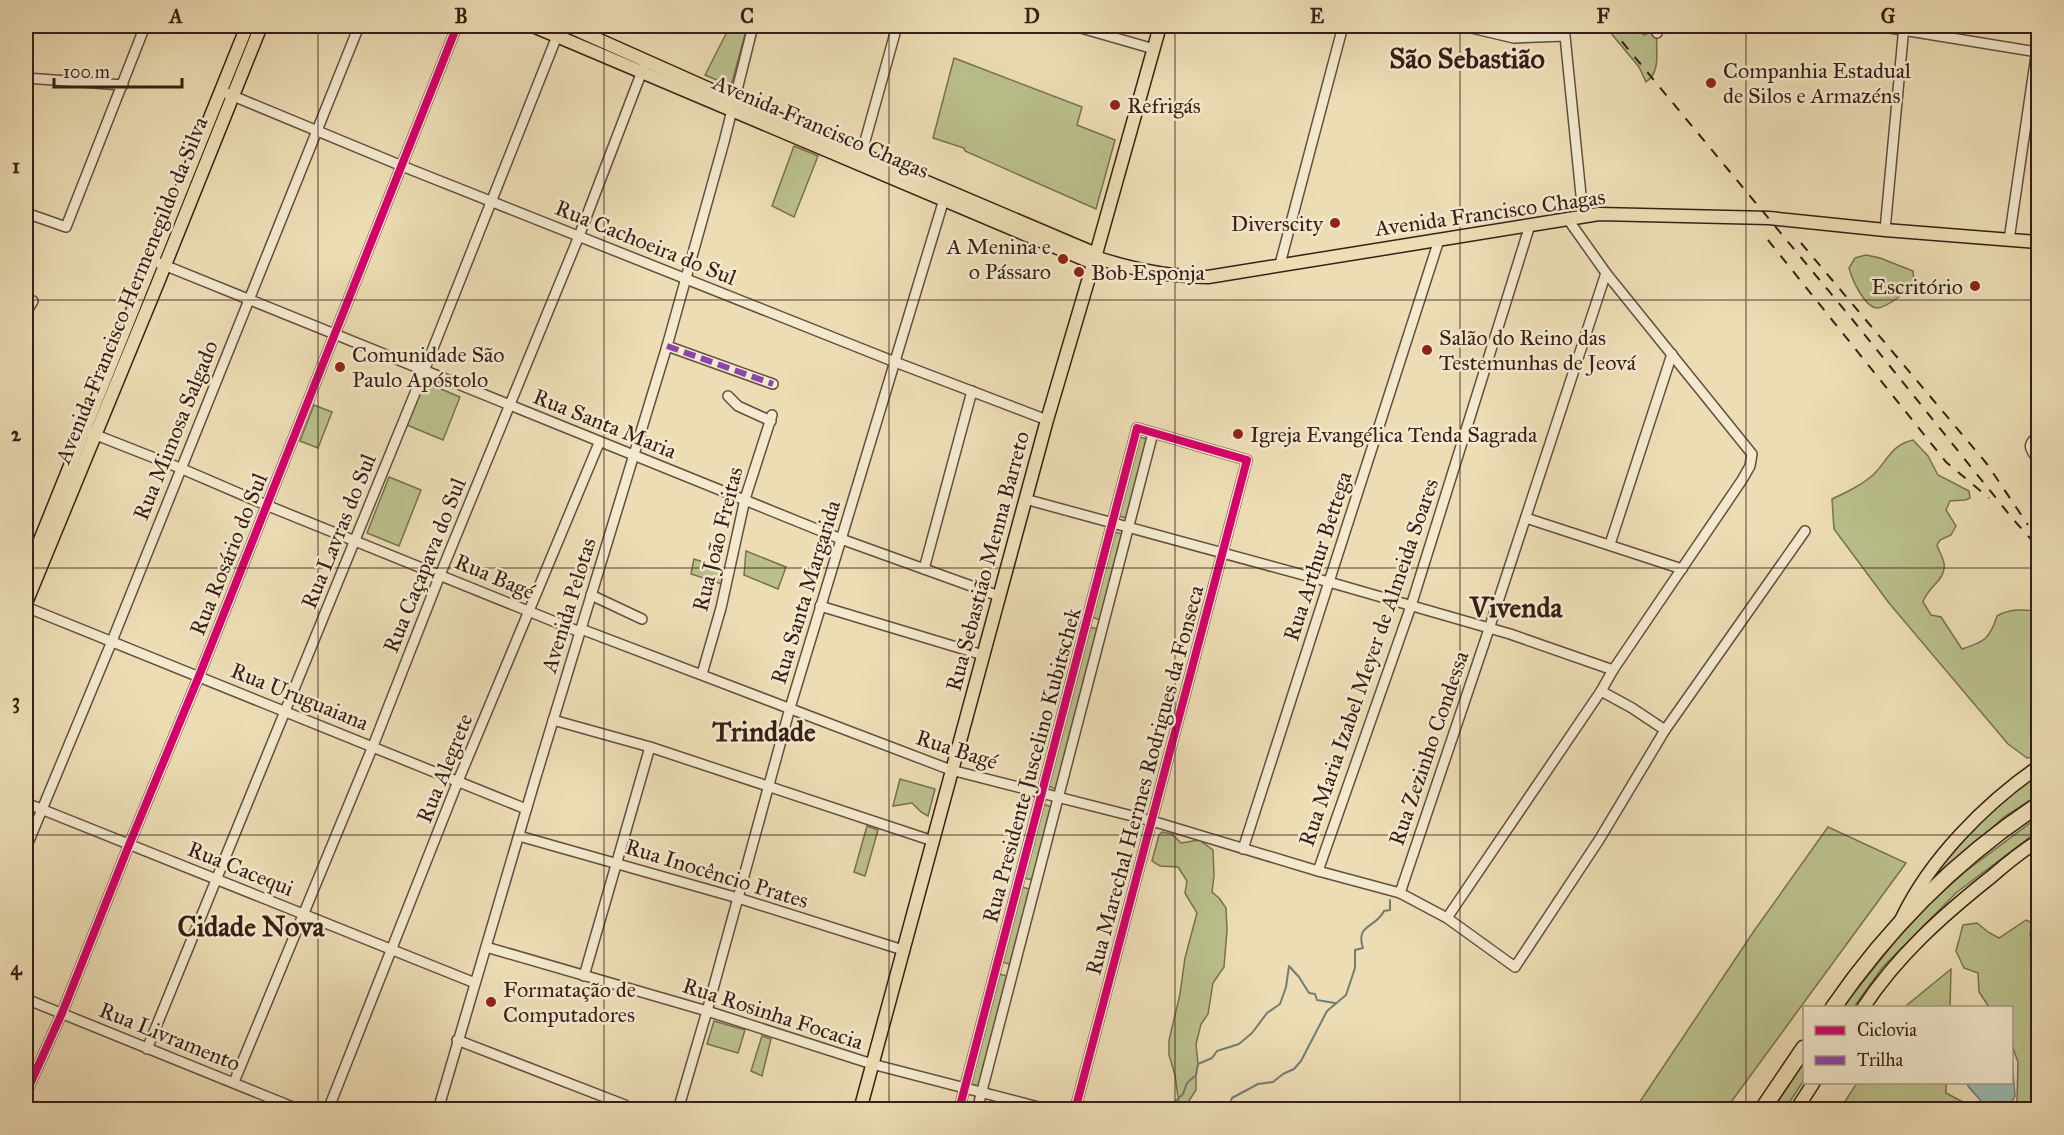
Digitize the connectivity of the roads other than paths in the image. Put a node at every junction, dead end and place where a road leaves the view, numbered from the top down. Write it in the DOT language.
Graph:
graph roads {
  1 [pos="145,26"];
  2 [pos="359,26"];
  3 [pos="457,26"];
  4 [pos="533,26"];
  5 [pos="753,26"];
  6 [pos="897,26"];
  7 [pos="1074,26"];
  8 [pos="1160,26"];
  9 [pos="1343,26"];
  10 [pos="1463,26"];
  11 [pos="1878,26"];
  12 [pos="254,27"];
  13 [pos="1904,27"];
  14 [pos="565,30"];
  15 [pos="2038,42"];
  16 [pos="1154,49"];
  17 [pos="2037,52"];
  18 [pos="644,66"];
  19 [pos="26,79"];
  20 [pos="2035,79"];
  21 [pos="123,85"];
  22 [pos="227,93"];
  23 [pos="733,105"];
  24 [pos="316,131"];
  25 [pos="860,160"];
  26 [pos="402,166"];
  27 [pos="945,196"];
  28 [pos="492,201"];
  29 [pos="26,213"];
  30 [pos="1583,215"];
  31 [pos="1567,218"];
  32 [pos="1530,225"];
  33 [pos="1885,230"];
  34 [pos="579,236"];
  35 [pos="1439,240"];
  36 [pos="2009,240"];
  37 [pos="2038,243"];
  38 [pos="1095,258"];
  39 [pos="153,260"];
  40 [pos="1280,264"];
  41 [pos="165,265"];
  42 [pos="1605,273"];
  43 [pos="686,279"];
  44 [pos="249,300"];
  45 [pos="33,301"];
  46 [pos="26,313"];
  47 [pos="336,335"];
  48 [pos="667,346"];
  49 [pos="1672,354"];
  50 [pos="895,362"];
  51 [pos="424,371"];
  52 [pos="773,384"];
  53 [pos="972,392"];
  54 [pos="728,396"];
  55 [pos="510,406"];
  56 [pos="1047,420"];
  57 [pos="88,432"];
  58 [pos="1153,433"];
  59 [pos="2038,436"];
  60 [pos="599,442"];
  61 [pos="633,455"];
  62 [pos="2038,460"];
  63 [pos="180,468"];
  64 [pos="745,499"];
  65 [pos="1025,499"];
  66 [pos="266,505"];
  67 [pos="1526,518"];
  68 [pos="1112,525"];
  69 [pos="1128,529"];
  70 [pos="1805,531"];
  71 [pos="842,539"];
  72 [pos="355,540"];
  73 [pos="1610,544"];
  74 [pos="1223,554"];
  75 [pos="924,568"];
  76 [pos="1683,569"];
  77 [pos="26,575"];
  78 [pos="440,575"];
  79 [pos="1329,582"];
  80 [pos="591,595"];
  81 [pos="999,596"];
  82 [pos="26,605"];
  83 [pos="820,606"];
  84 [pos="1411,606"];
  85 [pos="529,612"];
  86 [pos="642,619"];
  87 [pos="1087,621"];
  88 [pos="1103,625"];
  89 [pos="1489,629"];
  90 [pos="581,631"];
  91 [pos="112,641"];
  92 [pos="983,655"];
  93 [pos="1613,670"];
  94 [pos="702,674"];
  95 [pos="199,676"];
  96 [pos="1601,692"];
  97 [pos="790,708"];
  98 [pos="286,712"];
  99 [pos="554,720"];
  100 [pos="1665,730"];
  101 [pos="374,746"];
  102 [pos="650,747"];
  103 [pos="2038,767"];
  104 [pos="951,770"];
  105 [pos="458,782"];
  106 [pos="769,786"];
  107 [pos="1042,795"];
  108 [pos="1059,798"];
  109 [pos="26,803"];
  110 [pos="2038,805"];
  111 [pos="526,809"];
  112 [pos="41,810"];
  113 [pos="1152,821"];
  114 [pos="519,836"];
  115 [pos="933,841"];
  116 [pos="2038,841"];
  117 [pos="129,845"];
  118 [pos="26,848"];
  119 [pos="1243,849"];
  120 [pos="615,862"];
  121 [pos="1318,871"];
  122 [pos="217,879"];
  123 [pos="1019,882"];
  124 [pos="1036,886"];
  125 [pos="1400,893"];
  126 [pos="738,898"];
  127 [pos="304,915"];
  128 [pos="1447,918"];
  129 [pos="1899,923"];
  130 [pos="486,947"];
  131 [pos="391,950"];
  132 [pos="903,950"];
  133 [pos="996,966"];
  134 [pos="1014,971"];
  135 [pos="584,976"];
  136 [pos="475,983"];
  137 [pos="26,999"];
  138 [pos="1834,1006"];
  139 [pos="1864,1006"];
  140 [pos="707,1011"];
  141 [pos="62,1013"];
  142 [pos="457,1040"];
  143 [pos="147,1049"];
  144 [pos="1803,1049"];
  145 [pos="872,1064"];
  146 [pos="234,1082"];
  147 [pos="1813,1084"];
  148 [pos="964,1089"];
  149 [pos="26,1093"];
  150 [pos="982,1093"];
  151 [pos="625,1105"];
  152 [pos="679,1109"];
  153 [pos="300,1110"];
  154 [pos="328,1110"];
  155 [pos="438,1110"];
  156 [pos="860,1110"];
  157 [pos="958,1110"];
  158 [pos="977,1110"];
  159 [pos="1050,1110"];
  160 [pos="1075,1110"];
  161 [pos="1762,1110"];
  162 [pos="1796,1110"];
  1 -- 21 [label="street"];
  2 -- 24 [label="street, Rua Mimosa Salgado"];
  3 -- 26 [label="street, Rua Rosário do Sul"];
  4 -- 14 [label="main road, Avenida Francisco Chagas"];
  5 -- 23 [label="street, Avenida Pelotas"];
  6 -- 25 [label="street"];
  7 -- 16 [label="street"];
  8 -- 16 [label="main road, Rua Sebastião Menna Barreto"];
  9 -- 40 [label="street"];
  10 -- 30 [label="street"];
  11 -- 13 [label="street"];
  12 -- 22 [label="main road, Avenida Francisco Hermenegildo da Silva"];
  13 -- 17 [label="street"];
  13 -- 33 [label="street"];
  14 -- 18 [label="main road, Avenida Francisco Chagas"];
  14 -- 28 [label="street, Rua Lavras do Sul"];
  15 -- 17 [label="street"];
  16 -- 38 [label="main road, Rua Sebastião Menna Barreto"];
  17 -- 20 [label="street"];
  18 -- 23 [label="main road, Avenida Francisco Chagas"];
  18 -- 34 [label="street, Rua Caçapava do Sul"];
  19 -- 21 [label="street"];
  20 -- 36 [label="street"];
  21 -- 29 [label="street"];
  22 -- 24 [label="street, Rua Cachoeira do Sul"];
  22 -- 39 [label="main road, Avenida Francisco Hermenegildo da Silva"];
  22 -- 41 [label="main road, Avenida Francisco Hermenegildo da Silva"];
  23 -- 25 [label="main road, Avenida Francisco Chagas"];
  23 -- 43 [label="street, Avenida Pelotas"];
  24 -- 26 [label="street, Rua Cachoeira do Sul"];
  24 -- 44 [label="street, Rua Mimosa Salgado"];
  25 -- 27 [label="main road, Avenida Francisco Chagas"];
  26 -- 28 [label="street, Rua Cachoeira do Sul"];
  26 -- 47 [label="street, Rua Rosário do Sul"];
  27 -- 38 [label="main road, Avenida Francisco Chagas"];
  27 -- 50 [label="street, Rua Santa Margarida"];
  28 -- 34 [label="street, Rua Cachoeira do Sul"];
  28 -- 51 [label="street, Rua Lavras do Sul"];
  30 -- 31 [label="main road, Avenida Francisco Chagas"];
  30 -- 33 [label="main road, Avenida Francisco Chagas"];
  31 -- 32 [label="main road, Avenida Francisco Chagas"];
  31 -- 42 [label="street"];
  32 -- 35 [label="main road, Avenida Francisco Chagas"];
  32 -- 84 [label="street, Rua Maria Izabel Meyer de Almeida Soares"];
  33 -- 36 [label="main road, Avenida Francisco Chagas"];
  34 -- 43 [label="street, Rua Cachoeira do Sul"];
  34 -- 55 [label="street, Rua Caçapava do Sul"];
  35 -- 40 [label="main road, Avenida Francisco Chagas"];
  35 -- 79 [label="street, Rua Arthur Bettega"];
  36 -- 37 [label="main road, Avenida Francisco Chagas"];
  38 -- 40 [label="main road, Avenida Francisco Chagas"];
  38 -- 56 [label="main road, Rua Sebastião Menna Barreto"];
  39 -- 41 [label="street, Rua Santa Maria"];
  39 -- 57 [label="main road, Avenida Francisco Hermenegildo da Silva"];
  41 -- 44 [label="street, Rua Santa Maria"];
  41 -- 57 [label="main road, Avenida Francisco Hermenegildo da Silva"];
  42 -- 49 [label="street"];
  42 -- 67 [label="street, Rua Zezinho Condessa"];
  43 -- 48 [label="street, Avenida Pelotas"];
  43 -- 50 [label="street, Rua Cachoeira do Sul"];
  44 -- 47 [label="street, Rua Santa Maria"];
  44 -- 63 [label="street, Rua Mimosa Salgado"];
  45 -- 46 [label="street"];
  47 -- 51 [label="street, Rua Santa Maria"];
  47 -- 66 [label="street, Rua Rosário do Sul"];
  48 -- 52 [label="street"];
  48 -- 61 [label="street, Avenida Pelotas"];
  49 -- 73 [label="street"];
  49 -- 76 [label="street"];
  50 -- 53 [label="street, Rua Cachoeira do Sul"];
  50 -- 71 [label="street, Rua Santa Margarida"];
  51 -- 55 [label="street, Rua Santa Maria"];
  51 -- 72 [label="street, Rua Lavras do Sul"];
  53 -- 56 [label="street, Rua Cachoeira do Sul"];
  53 -- 75 [label="street"];
  54 -- 64 [label="street, Rua João Freitas"];
  55 -- 60 [label="street, Rua Santa Maria"];
  55 -- 78 [label="street, Rua Caçapava do Sul"];
  56 -- 65 [label="main road, Rua Sebastião Menna Barreto"];
  57 -- 63 [label="street, Rua Bagé"];
  57 -- 77 [label="main road, Avenida Francisco Hermenegildo da Silva"];
  57 -- 82 [label="main road, Avenida Francisco Hermenegildo da Silva"];
  58 -- 68 [label="street, Rua Presidente Juscelino Kubitschek"];
  58 -- 69 [label="street, Rua Presidente Juscelino Kubitschek"];
  58 -- 74 [label="street, Rua Marechal Hermes Rodrigues da Fonseca"];
  59 -- 62 [label="street"];
  60 -- 61 [label="street, Rua Santa Maria"];
  60 -- 85 [label="street, Rua Alegrete"];
  61 -- 64 [label="street, Rua Santa Maria"];
  61 -- 80 [label="street, Avenida Pelotas"];
  63 -- 66 [label="street, Rua Bagé"];
  63 -- 91 [label="street, Rua Mimosa Salgado"];
  64 -- 71 [label="street, Rua Santa Maria"];
  64 -- 94 [label="street, Rua João Freitas"];
  65 -- 68 [label="street"];
  65 -- 81 [label="main road, Rua Sebastião Menna Barreto"];
  66 -- 72 [label="street, Rua Bagé"];
  66 -- 95 [label="street, Rua Rosário do Sul"];
  67 -- 73 [label="street"];
  67 -- 89 [label="street, Rua Zezinho Condessa"];
  68 -- 69 [label="street"];
  68 -- 87 [label="street, Rua Presidente Juscelino Kubitschek"];
  69 -- 74 [label="street"];
  69 -- 88 [label="street, Rua Presidente Juscelino Kubitschek"];
  70 -- 100 [label="street"];
  71 -- 75 [label="street, Rua Santa Maria"];
  71 -- 83 [label="street, Rua Santa Margarida"];
  72 -- 78 [label="street, Rua Bagé"];
  72 -- 98 [label="street, Rua Lavras do Sul"];
  73 -- 76 [label="street"];
  74 -- 79 [label="street"];
  74 -- 113 [label="street, Rua Marechal Hermes Rodrigues da Fonseca"];
  75 -- 81 [label="street, Rua Santa Maria"];
  76 -- 93 [label="street"];
  78 -- 85 [label="street, Rua Bagé"];
  78 -- 101 [label="street, Rua Caçapava do Sul"];
  79 -- 84 [label="street"];
  79 -- 119 [label="street, Rua Arthur Bettega"];
  80 -- 86 [label="street"];
  80 -- 90 [label="street, Avenida Pelotas"];
  81 -- 92 [label="main road, Rua Sebastião Menna Barreto"];
  82 -- 91 [label="street, Rua Uruguaiana"];
  83 -- 92 [label="street"];
  83 -- 97 [label="street, Rua Santa Margarida"];
  84 -- 89 [label="street"];
  84 -- 121 [label="street, Rua Maria Izabel Meyer de Almeida Soares"];
  85 -- 90 [label="street, Rua Bagé"];
  85 -- 105 [label="street, Rua Alegrete"];
  87 -- 88 [label="street"];
  87 -- 107 [label="street, Rua Presidente Juscelino Kubitschek"];
  88 -- 108 [label="street, Rua Presidente Juscelino Kubitschek"];
  89 -- 93 [label="street"];
  89 -- 125 [label="street, Rua Zezinho Condessa"];
  90 -- 94 [label="street, Rua Bagé"];
  90 -- 99 [label="street, Avenida Pelotas"];
  91 -- 95 [label="street, Rua Uruguaiana"];
  91 -- 112 [label="street, Rua Mimosa Salgado"];
  92 -- 104 [label="main road, Rua Sebastião Menna Barreto"];
  93 -- 96 [label="street"];
  94 -- 97 [label="street, Rua Bagé"];
  95 -- 98 [label="street, Rua Uruguaiana"];
  95 -- 117 [label="street, Rua Rosário do Sul"];
  96 -- 100 [label="street"];
  96 -- 128 [label="street"];
  97 -- 104 [label="street, Rua Bagé"];
  97 -- 106 [label="street, Rua Santa Margarida"];
  98 -- 101 [label="street, Rua Uruguaiana"];
  98 -- 122 [label="street, Rua Lavras do Sul"];
  99 -- 102 [label="street"];
  99 -- 111 [label="street, Avenida Pelotas"];
  100 -- 128 [label="street, Rua Bagé"];
  101 -- 105 [label="street, Rua Uruguaiana"];
  101 -- 127 [label="street, Rua Caçapava do Sul"];
  102 -- 106 [label="street"];
  102 -- 120 [label="street"];
  103 -- 129 [label="main road"];
  104 -- 107 [label="street, Rua Bagé"];
  104 -- 115 [label="main road, Rua Sebastião Menna Barreto"];
  105 -- 111 [label="street, Rua Uruguaiana"];
  105 -- 131 [label="street, Rua Alegrete"];
  106 -- 115 [label="street"];
  106 -- 126 [label="street, Rua Santa Margarida"];
  107 -- 108 [label="street, Rua Bagé"];
  107 -- 123 [label="street, Rua Presidente Juscelino Kubitschek"];
  108 -- 113 [label="street, Rua Bagé"];
  108 -- 124 [label="street, Rua Presidente Juscelino Kubitschek"];
  109 -- 112 [label="street, Rua Cacequi"];
  110 -- 129 [label="highway"];
  111 -- 114 [label="street, Avenida Pelotas"];
  112 -- 117 [label="street, Rua Cacequi"];
  112 -- 118 [label="street, Rua Mimosa Salgado"];
  113 -- 119 [label="street, Rua Bagé"];
  113 -- 160 [label="street, Rua Marechal Hermes Rodrigues da Fonseca"];
  114 -- 120 [label="street, Rua Inocêncio Prates"];
  114 -- 130 [label="street, Avenida Pelotas"];
  115 -- 132 [label="main road, Rua Sebastião Menna Barreto"];
  116 -- 139 [label="main road"];
  117 -- 122 [label="street, Rua Cacequi"];
  117 -- 141 [label="street, Rua Rosário do Sul"];
  119 -- 121 [label="street, Rua Bagé"];
  120 -- 126 [label="street, Rua Inocêncio Prates"];
  120 -- 135 [label="street"];
  121 -- 125 [label="street, Rua Bagé"];
  122 -- 127 [label="street, Rua Cacequi"];
  122 -- 143 [label="street, Rua Lavras do Sul"];
  123 -- 124 [label="street"];
  123 -- 133 [label="street, Rua Presidente Juscelino Kubitschek"];
  124 -- 134 [label="street, Rua Presidente Juscelino Kubitschek"];
  125 -- 128 [label="street, Rua Bagé"];
  126 -- 132 [label="street, Rua Inocêncio Prates"];
  126 -- 140 [label="street, Rua Santa Margarida"];
  127 -- 131 [label="street, Rua Cacequi"];
  127 -- 146 [label="street, Rua Caçapava do Sul"];
  129 -- 138 [label="highway"];
  130 -- 135 [label="street, Rua Rosinha Focacia"];
  130 -- 136 [label="street, Avenida Pelotas"];
  131 -- 136 [label="street, Rua Cacequi"];
  131 -- 154 [label="street, Rua Alegrete"];
  132 -- 145 [label="main road, Rua Sebastião Menna Barreto"];
  133 -- 134 [label="street"];
  133 -- 148 [label="street, Rua Presidente Juscelino Kubitschek"];
  134 -- 150 [label="street, Rua Presidente Juscelino Kubitschek"];
  135 -- 140 [label="street, Rua Rosinha Focacia"];
  136 -- 142 [label="street, Avenida Pelotas"];
  137 -- 141 [label="street, Rua Livramento"];
  140 -- 145 [label="street, Rua Rosinha Focacia"];
  140 -- 152 [label="street, Rua Santa Margarida"];
  141 -- 143 [label="street, Rua Livramento"];
  141 -- 149 [label="street, Rua Rosário do Sul"];
  142 -- 151 [label="street"];
  142 -- 155 [label="street, Avenida Pelotas"];
  143 -- 146 [label="street, Rua Livramento"];
  144 -- 161 [label="highway"];
  145 -- 148 [label="street, Rua Rosinha Focacia"];
  145 -- 156 [label="main road, Rua Sebastião Menna Barreto"];
  146 -- 153 [label="street, Rua Livramento"];
  147 -- 162 [label="main road"];
  148 -- 150 [label="street, Rua Rosinha Focacia"];
  148 -- 157 [label="street, Rua Presidente Juscelino Kubitschek"];
  150 -- 158 [label="street, Rua Presidente Juscelino Kubitschek"];
  150 -- 159 [label="street, Rua Rosinha Focacia"];
}
